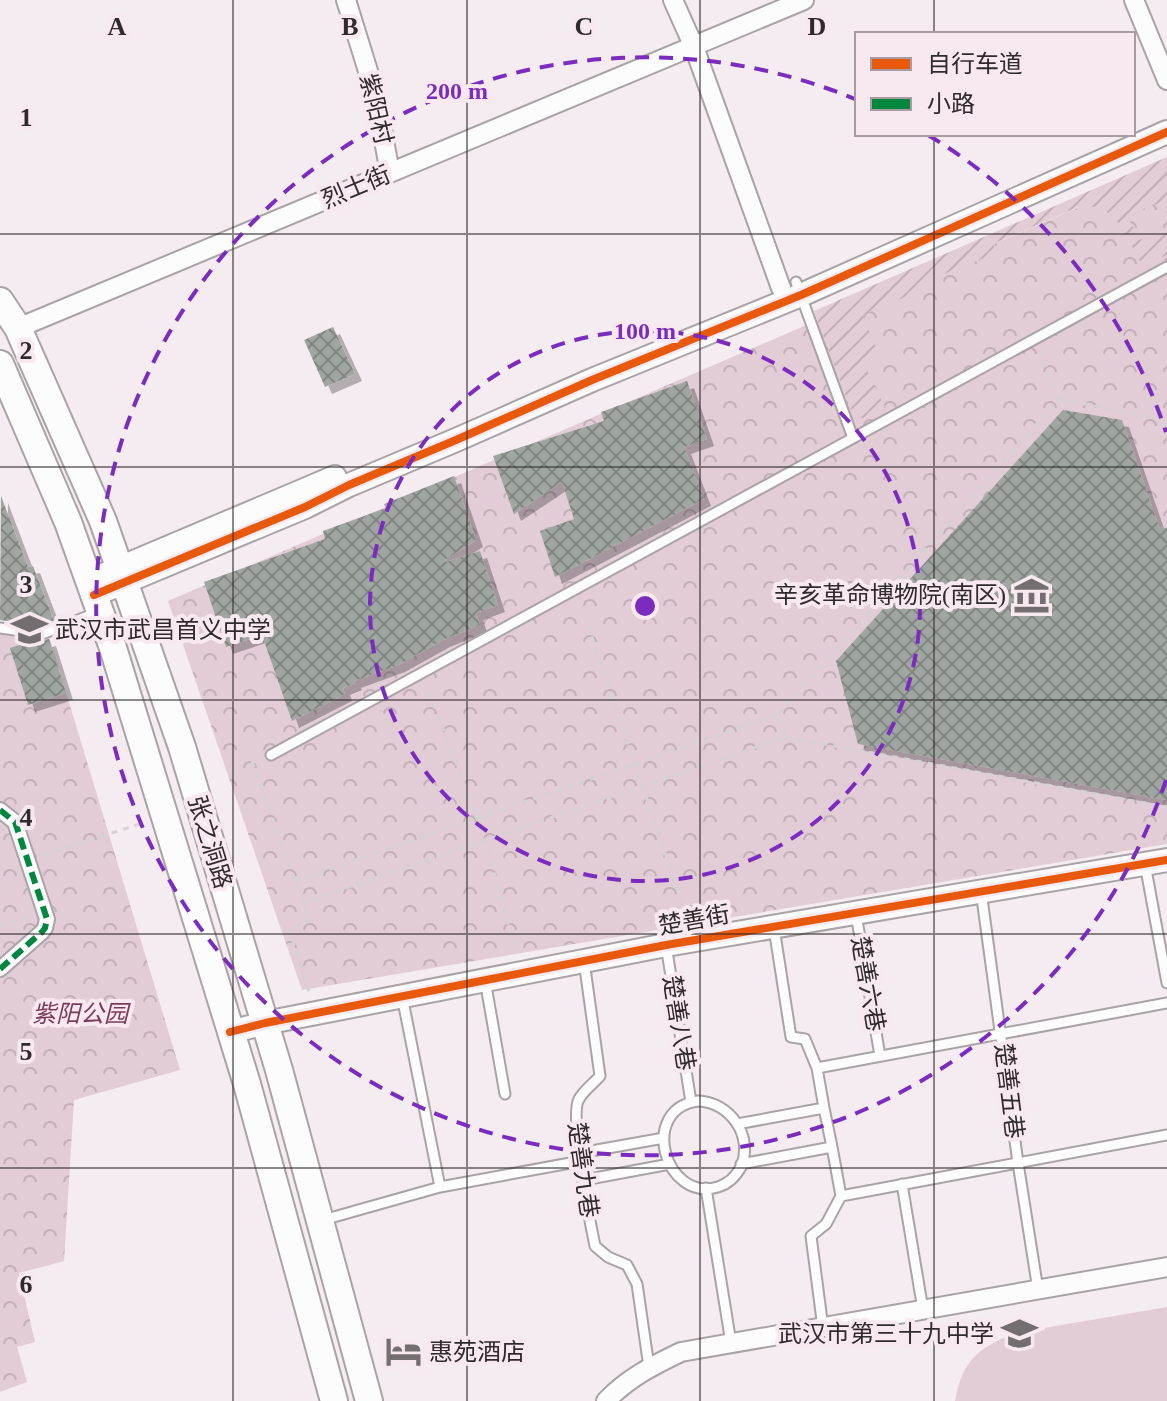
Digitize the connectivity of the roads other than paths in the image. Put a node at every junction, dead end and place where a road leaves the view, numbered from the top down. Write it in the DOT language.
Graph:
graph roads {
  1 [pos="346,0"];
  2 [pos="673,0"];
  3 [pos="804,0"];
  4 [pos="1134,0"];
  5 [pos="694,47"];
  6 [pos="1167,80"];
  7 [pos="1167,118"];
  8 [pos="1135,131"];
  9 [pos="1167,132"];
  10 [pos="1124,136"];
  11 [pos="390,173"];
  12 [pos="1167,267"];
  13 [pos="793,288"];
  14 [pos="0,301"];
  15 [pos="18,328"];
  16 [pos="0,364"];
  17 [pos="853,438"];
  18 [pos="123,575"];
  19 [pos="95,596"];
  20 [pos="0,628"];
  21 [pos="271,755"];
  22 [pos="0,810"];
  23 [pos="1156,862"];
  24 [pos="981,891"];
  25 [pos="856,913"];
  26 [pos="773,926"];
  27 [pos="666,945"];
  28 [pos="584,961"];
  29 [pos="0,969"];
  30 [pos="485,980"];
  31 [pos="1167,983"];
  32 [pos="402,996"];
  33 [pos="1167,1003"];
  34 [pos="265,1023"];
  35 [pos="230,1032"];
  36 [pos="1002,1034"];
  37 [pos="880,1056"];
  38 [pos="817,1068"];
  39 [pos="505,1094"];
  40 [pos="691,1102"];
  41 [pos="824,1108"];
  42 [pos="737,1124"];
  43 [pos="1167,1135"];
  44 [pos="664,1138"];
  45 [pos="832,1147"];
  46 [pos="581,1157"];
  47 [pos="1018,1163"];
  48 [pos="670,1164"];
  49 [pos="741,1164"];
  50 [pos="584,1180"];
  51 [pos="902,1184"];
  52 [pos="440,1187"];
  53 [pos="706,1188"];
  54 [pos="841,1196"];
  55 [pos="320,1221"];
  56 [pos="1167,1267"];
  57 [pos="1038,1290"];
  58 [pos="923,1310"];
  59 [pos="823,1328"];
  60 [pos="731,1343"];
  61 [pos="649,1367"];
  62 [pos="334,1401"];
  63 [pos="369,1401"];
  64 [pos="606,1401"];
  1 -- 11 [label="street, 紫阳村"];
  2 -- 5 [label="street"];
  3 -- 5 [label="street, 烈士街"];
  4 -- 6 [label="street"];
  5 -- 11 [label="street, 烈士街"];
  5 -- 13 [label="street"];
  7 -- 8 [label="street"];
  9 -- 13 [label="street"];
  10 -- 13 [label="street"];
  11 -- 15 [label="street, 烈士街"];
  12 -- 17 [label="lane"];
  13 -- 17 [label="lane"];
  13 -- 18 [label="street"];
  14 -- 15 [label="main road, 张之洞路"];
  15 -- 18 [label="main road, 张之洞路"];
  16 -- 19 [label="main road, 张之洞路"];
  17 -- 21 [label="lane"];
  18 -- 19 [label="street"];
  18 -- 34 [label="main road, 张之洞路"];
  19 -- 20 [label="lane"];
  19 -- 35 [label="main road, 张之洞路"];
  22 -- 29 [label="street"];
  23 -- 24 [label="street, 楚善街"];
  23 -- 31 [label="lane"];
  24 -- 25 [label="street, 楚善街"];
  24 -- 36 [label="lane, 楚善五巷"];
  25 -- 26 [label="street, 楚善街"];
  25 -- 37 [label="lane, 楚善六巷"];
  26 -- 27 [label="street, 楚善街"];
  26 -- 38 [label="lane"];
  27 -- 28 [label="street, 楚善街"];
  27 -- 40 [label="lane, 楚善八巷"];
  28 -- 30 [label="street, 楚善街"];
  28 -- 46 [label="lane, 楚善九巷"];
  30 -- 32 [label="street, 楚善街"];
  30 -- 39 [label="lane"];
  32 -- 34 [label="street, 楚善街"];
  32 -- 52 [label="lane"];
  33 -- 36 [label="lane"];
  34 -- 35 [label="street, 楚善街"];
  34 -- 55 [label="main road, 张之洞路"];
  35 -- 62 [label="main road, 张之洞路"];
  36 -- 37 [label="lane"];
  36 -- 47 [label="lane, 楚善五巷"];
  37 -- 38 [label="lane"];
  38 -- 41 [label="lane"];
  40 -- 42 [label="lane"];
  40 -- 44 [label="lane"];
  41 -- 42 [label="lane"];
  41 -- 45 [label="lane"];
  42 -- 49 [label="lane"];
  43 -- 47 [label="lane"];
  44 -- 46 [label="lane"];
  44 -- 48 [label="lane"];
  45 -- 49 [label="lane"];
  45 -- 54 [label="lane"];
  46 -- 50 [label="lane, 楚善九巷"];
  46 -- 52 [label="lane"];
  47 -- 51 [label="lane"];
  47 -- 57 [label="lane, 楚善五巷"];
  48 -- 50 [label="lane"];
  48 -- 53 [label="lane"];
  49 -- 53 [label="lane"];
  50 -- 61 [label="lane, 楚善九巷"];
  51 -- 54 [label="lane"];
  51 -- 58 [label="lane"];
  52 -- 55 [label="lane"];
  53 -- 60 [label="lane"];
  54 -- 59 [label="lane"];
  55 -- 63 [label="main road, 张之洞路"];
  56 -- 57 [label="street"];
  57 -- 58 [label="street"];
  58 -- 59 [label="street"];
  59 -- 60 [label="street"];
  60 -- 61 [label="street"];
  61 -- 64 [label="street"];
}
